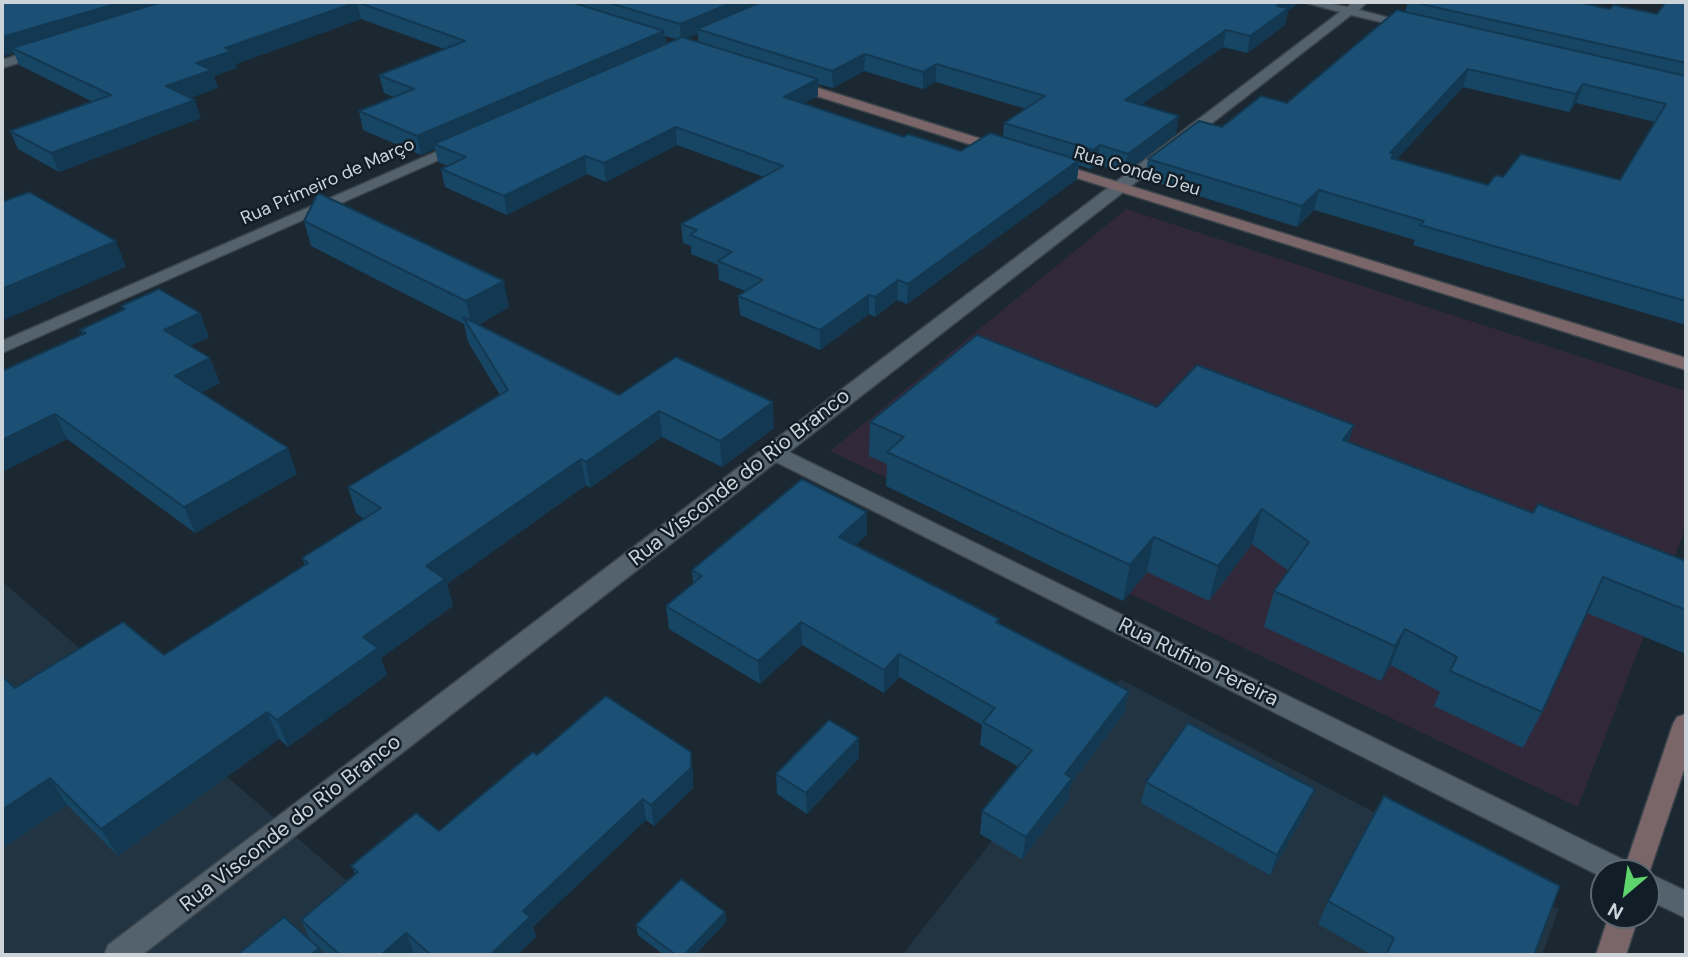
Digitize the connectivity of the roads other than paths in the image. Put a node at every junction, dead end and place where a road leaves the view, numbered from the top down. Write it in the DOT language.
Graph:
graph roads {
  1 [pos="1309,2"];
  2 [pos="1355,6"];
  3 [pos="1430,30"];
  4 [pos="55,47"];
  5 [pos="2,64"];
  6 [pos="783,81"];
  7 [pos="475,138"];
  8 [pos="1120,187"];
  9 [pos="2,348"];
  10 [pos="1686,364"];
  11 [pos="774,453"];
  12 [pos="1686,724"];
  13 [pos="1594,859"];
  14 [pos="1642,859"];
  15 [pos="1660,892"];
  16 [pos="1686,905"];
  17 [pos="1619,929"];
  18 [pos="119,955"];
  19 [pos="1611,955"];
  1 -- 2 [label="street"];
  2 -- 3 [label="street"];
  2 -- 8 [label="street, Rua Visconde do Rio Branco"];
  4 -- 5 [label="street"];
  6 -- 8 [label="street, Rua Conde D'eu"];
  7 -- 9 [label="street, Rua Primeiro de Março"];
  8 -- 10 [label="street, Rua Conde D'eu"];
  8 -- 11 [label="street, Rua Visconde do Rio Branco"];
  11 -- 13 [label="street, Rua Rufino Pereira"];
  11 -- 18 [label="street, Rua Visconde do Rio Branco"];
  12 -- 14 [label="street"];
  15 -- 16 [label="street"];
  17 -- 19 [label="street"];
}
